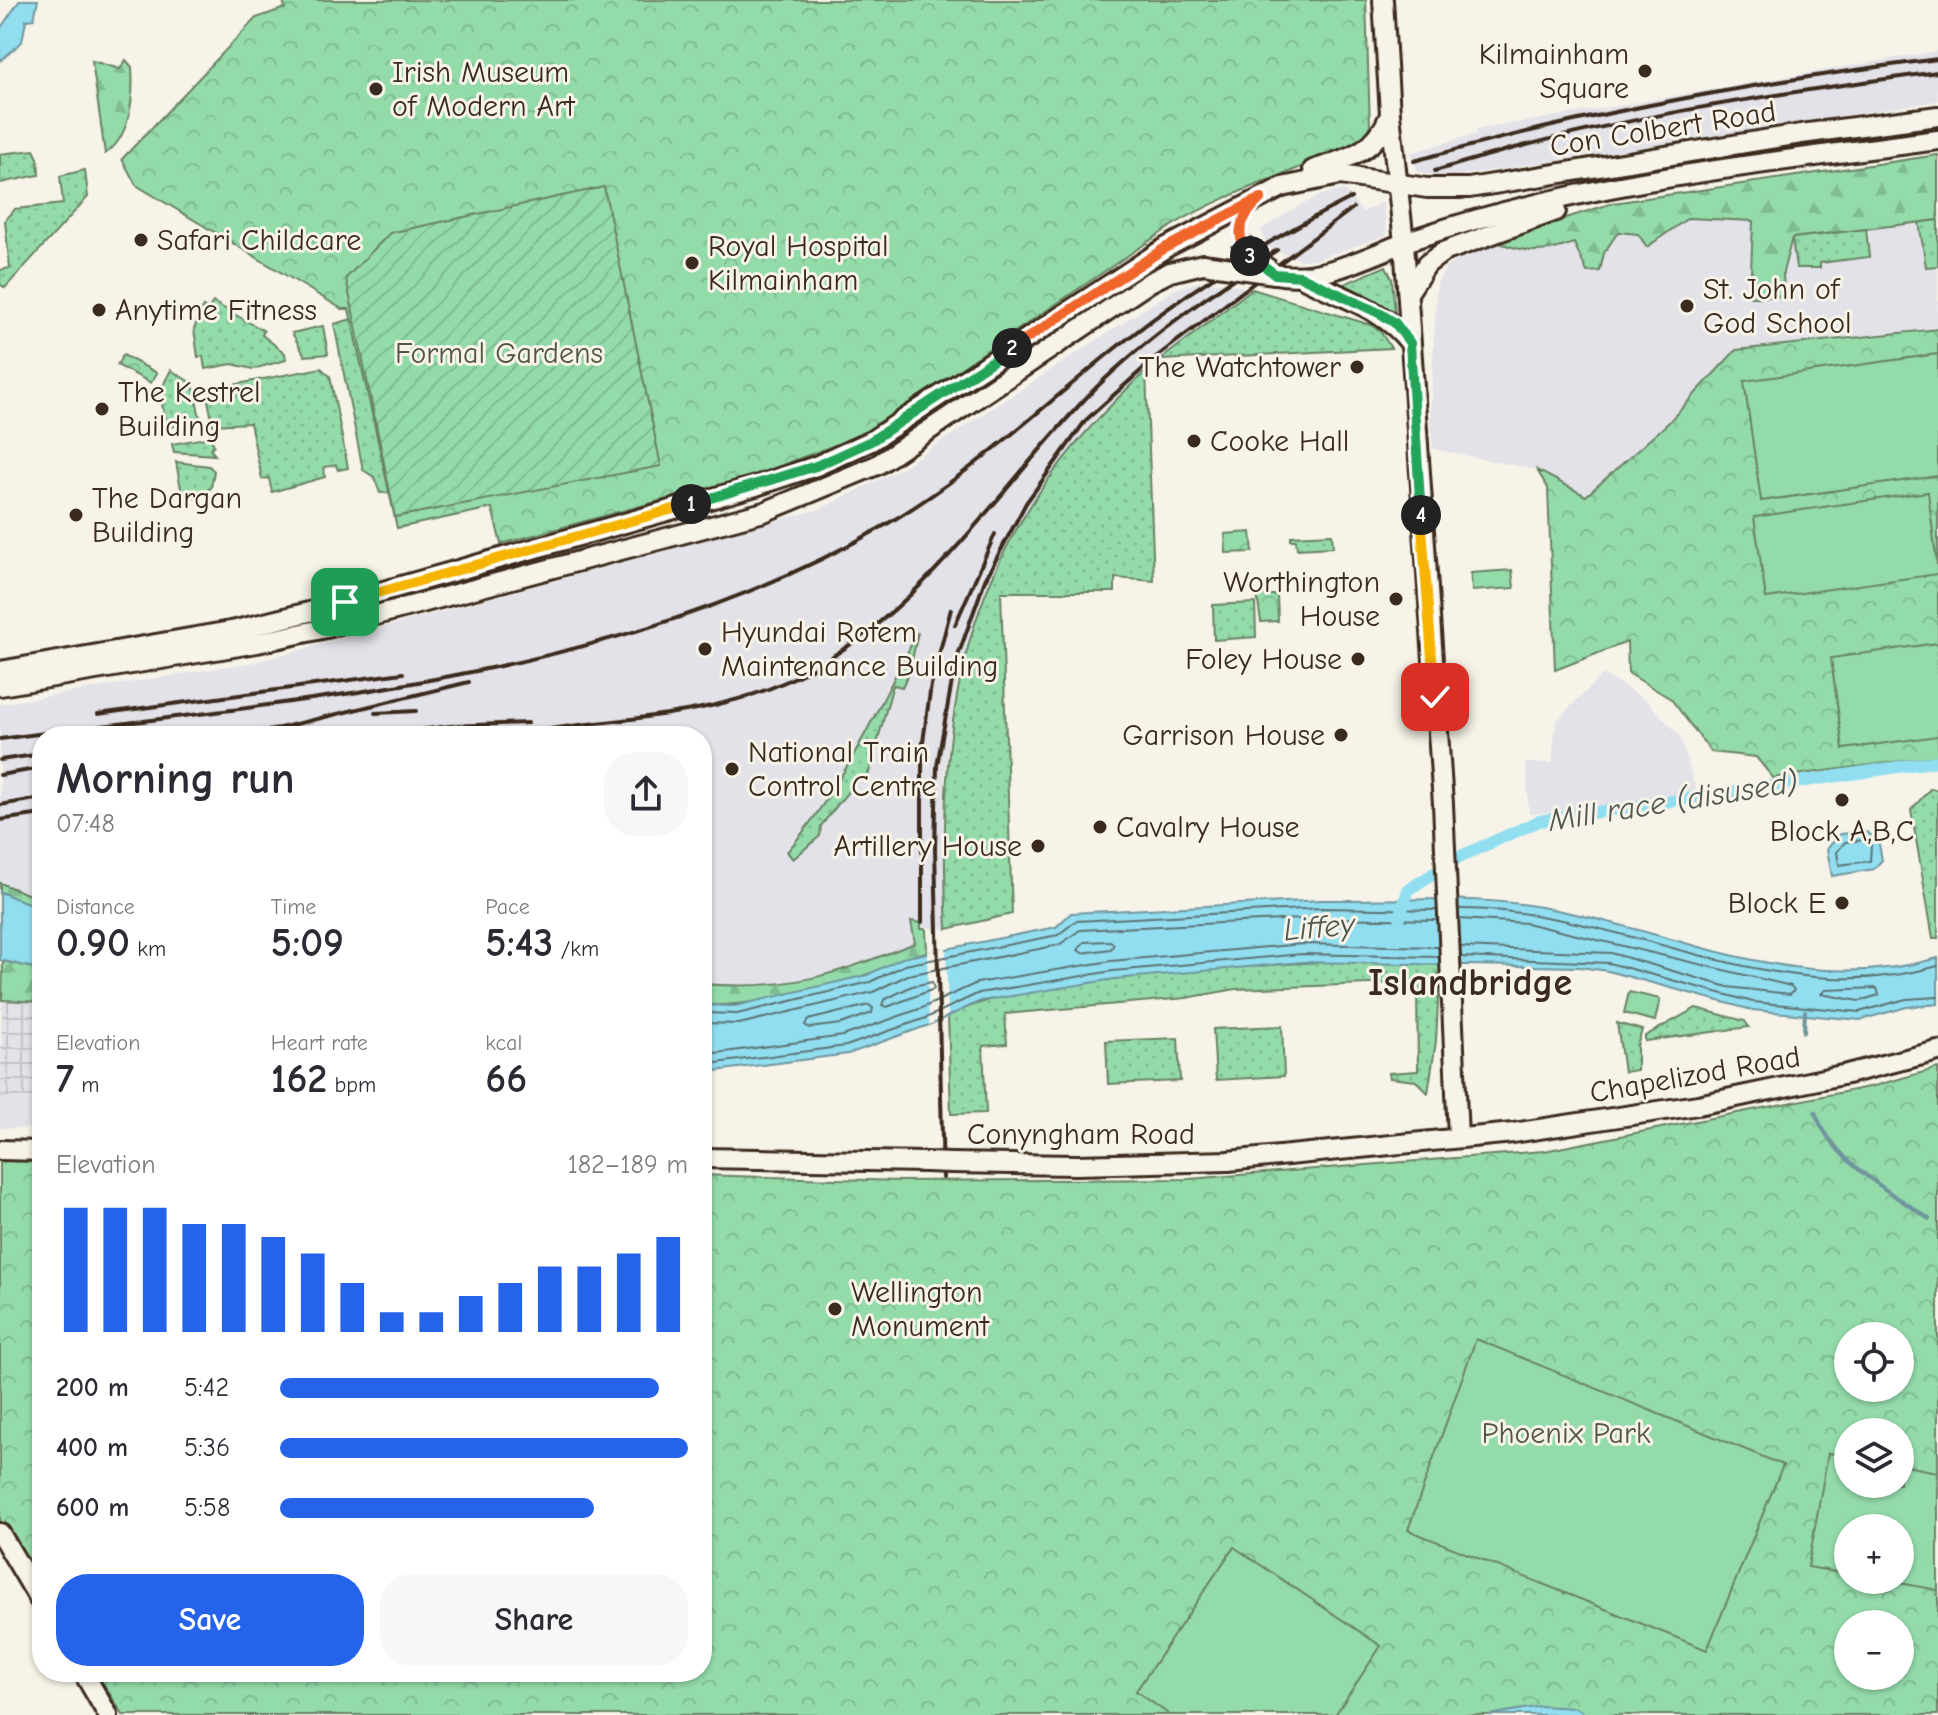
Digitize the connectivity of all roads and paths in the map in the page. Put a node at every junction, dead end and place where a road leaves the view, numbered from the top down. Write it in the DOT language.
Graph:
graph roads {
  1 [pos="1383,0"];
  2 [pos="1390,114"];
  3 [pos="1938,116"];
  4 [pos="1938,140"];
  5 [pos="1666,179"];
  6 [pos="1396,183"];
  7 [pos="1282,187"];
  8 [pos="1261,198"];
  9 [pos="1404,243"];
  10 [pos="1275,274"];
  11 [pos="1300,276"];
  12 [pos="1408,293"];
  13 [pos="1410,343"];
  14 [pos="0,671"];
  15 [pos="0,686"];
  16 [pos="1938,1051"];
  17 [pos="1458,1137"];
  18 [pos="0,1150"];
  19 [pos="32,1151"];
  20 [pos="712,1158"];
  21 [pos="0,1533"];
  22 [pos="32,1587"];
  23 [pos="89,1682"];
  24 [pos="108,1715"];
  1 -- 2 [label="main road"];
  2 -- 6 [label="main road"];
  2 -- 7 [label="main road"];
  3 -- 6 [label="main road, Con Colbert Road"];
  4 -- 5 [label="main road, Con Colbert Road"];
  5 -- 9 [label="main road, Con Colbert Road"];
  5 -- 12 [label="main road"];
  6 -- 7 [label="main road, Con Colbert Road"];
  6 -- 9 [label="main road"];
  7 -- 8 [label="main road"];
  8 -- 10 [label="main road, bridge"];
  8 -- 14 [label="main road"];
  9 -- 11 [label="main road, Con Colbert Road"];
  9 -- 12 [label="main road"];
  10 -- 11 [label="main road"];
  10 -- 15 [label="main road, bridge"];
  11 -- 13 [label="main road"];
  12 -- 13 [label="main road"];
  13 -- 17 [label="main road"];
  16 -- 17 [label="main road, Chapelizod Road"];
  17 -- 20 [label="main road, Conyngham Road, bridge"];
  18 -- 19 [label="main road"];
  21 -- 22 [label="main road"];
  23 -- 24 [label="main road"];
}
